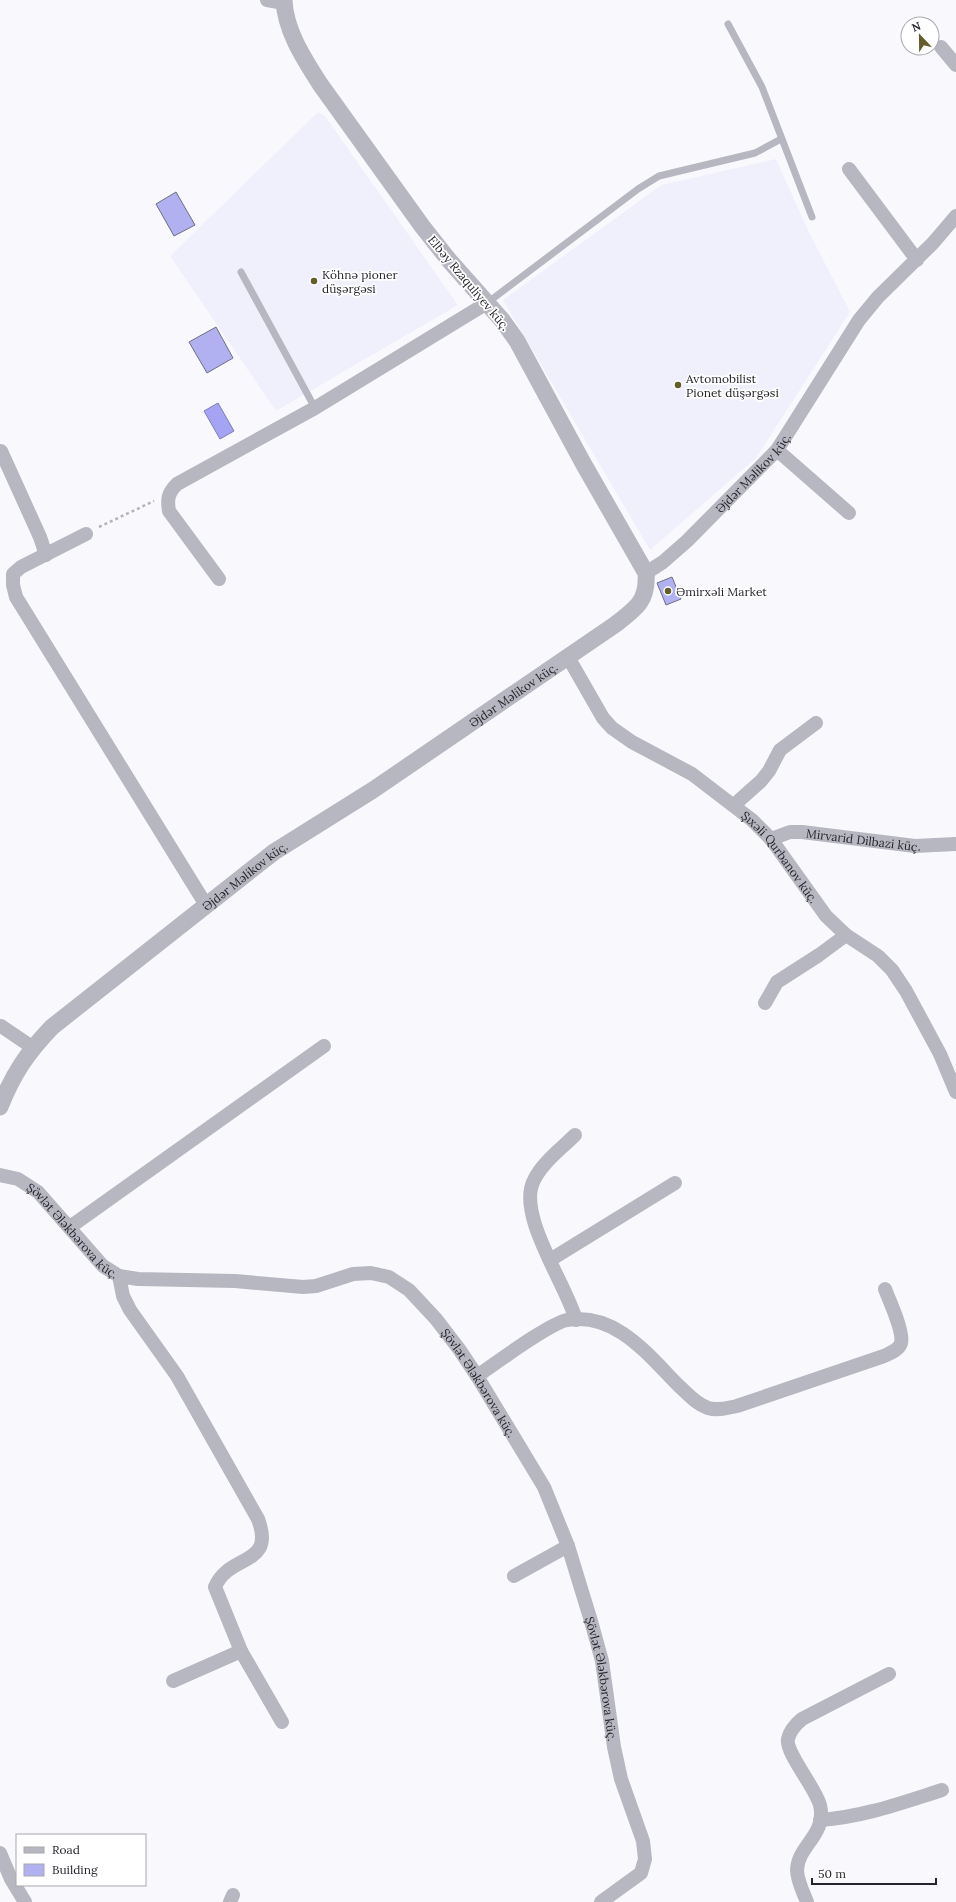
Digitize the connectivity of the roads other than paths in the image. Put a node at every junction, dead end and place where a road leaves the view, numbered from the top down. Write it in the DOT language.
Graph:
graph roads {
  1 [pos="267,0"];
  2 [pos="284,1"];
  3 [pos="728,24"];
  4 [pos="941,47"];
  5 [pos="956,65"];
  6 [pos="781,139"];
  7 [pos="849,170"];
  8 [pos="956,216"];
  9 [pos="812,217"];
  10 [pos="917,260"];
  11 [pos="241,272"];
  12 [pos="487,303"];
  13 [pos="315,408"];
  14 [pos="777,450"];
  15 [pos="0,451"];
  16 [pos="849,513"];
  17 [pos="86,534"];
  18 [pos="46,555"];
  19 [pos="646,573"];
  20 [pos="219,579"];
  21 [pos="568,657"];
  22 [pos="816,723"];
  23 [pos="734,805"];
  24 [pos="771,839"];
  25 [pos="956,844"];
  26 [pos="206,905"];
  27 [pos="846,935"];
  28 [pos="765,1003"];
  29 [pos="1,1026"];
  30 [pos="324,1046"];
  31 [pos="32,1047"];
  32 [pos="956,1092"];
  33 [pos="0,1108"];
  34 [pos="575,1135"];
  35 [pos="0,1175"];
  36 [pos="675,1183"];
  37 [pos="70,1227"];
  38 [pos="550,1260"];
  39 [pos="119,1276"];
  40 [pos="885,1288"];
  41 [pos="576,1320"];
  42 [pos="477,1376"];
  43 [pos="568,1546"];
  44 [pos="514,1576"];
  45 [pos="241,1651"];
  46 [pos="889,1674"];
  47 [pos="173,1681"];
  48 [pos="282,1722"];
  49 [pos="942,1790"];
  50 [pos="820,1820"];
  51 [pos="0,1853"];
  52 [pos="25,1902"];
  53 [pos="601,1902"];
  54 [pos="807,1902"];
  1 -- 2 [label="street"];
  2 -- 12 [label="street, Elbəy Rzaquliyev küç."];
  3 -- 6 [label="lane"];
  4 -- 5 [label="street"];
  6 -- 9 [label="lane"];
  6 -- 12 [label="lane"];
  7 -- 10 [label="street"];
  8 -- 10 [label="street, Əjdər Məlikov küç."];
  10 -- 14 [label="street, Əjdər Məlikov küç."];
  11 -- 13 [label="lane"];
  12 -- 13 [label="street"];
  12 -- 19 [label="street, Elbəy Rzaquliyev küç."];
  13 -- 20 [label="street"];
  14 -- 16 [label="street"];
  14 -- 19 [label="street, Əjdər Məlikov küç."];
  15 -- 18 [label="street"];
  17 -- 18 [label="street"];
  18 -- 26 [label="street"];
  19 -- 21 [label="street, Əjdər Məlikov küç."];
  21 -- 23 [label="street, Şıxəli Qurbanov küç."];
  21 -- 26 [label="street, Əjdər Məlikov küç."];
  22 -- 23 [label="street"];
  23 -- 24 [label="street, Şıxəli Qurbanov küç."];
  24 -- 25 [label="street, Mirvarid Dilbazi küç."];
  24 -- 27 [label="street, Şıxəli Qurbanov küç."];
  26 -- 31 [label="street, Əjdər Məlikov küç."];
  27 -- 28 [label="street"];
  27 -- 32 [label="street, Şıxəli Qurbanov küç."];
  29 -- 31 [label="street"];
  30 -- 37 [label="street"];
  31 -- 33 [label="street, Əjdər Məlikov küç."];
  34 -- 38 [label="street"];
  35 -- 37 [label="street, Şövlət Ələkbərova küç."];
  36 -- 38 [label="street"];
  37 -- 39 [label="street, Şövlət Ələkbərova küç."];
  38 -- 41 [label="street"];
  39 -- 42 [label="street, Şövlət Ələkbərova küç."];
  39 -- 45 [label="street"];
  40 -- 41 [label="street"];
  41 -- 42 [label="street"];
  42 -- 43 [label="street, Şövlət Ələkbərova küç."];
  43 -- 44 [label="street"];
  43 -- 53 [label="street, Şövlət Ələkbərova küç."];
  45 -- 47 [label="street"];
  45 -- 48 [label="street"];
  46 -- 50 [label="street"];
  49 -- 50 [label="street"];
  50 -- 54 [label="street"];
  51 -- 52 [label="street"];
}
